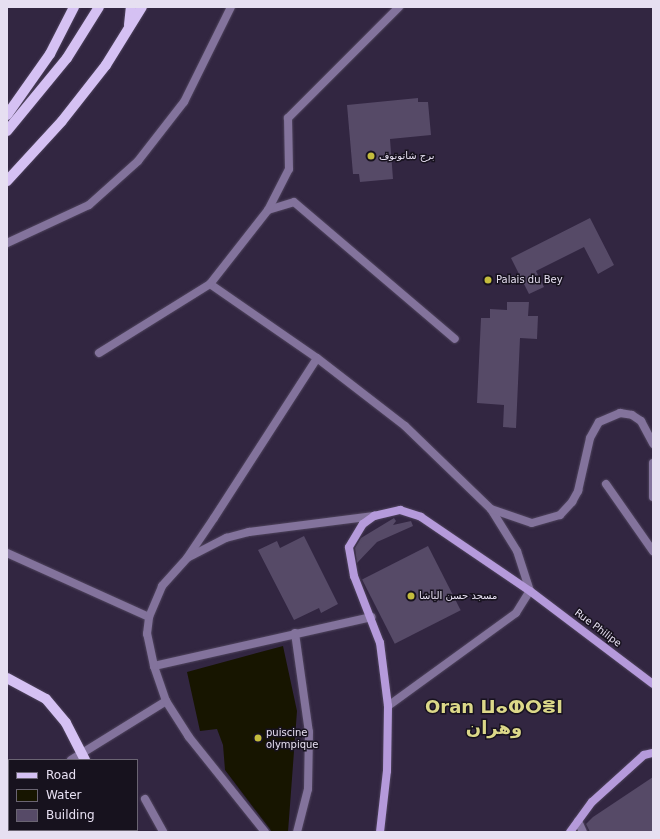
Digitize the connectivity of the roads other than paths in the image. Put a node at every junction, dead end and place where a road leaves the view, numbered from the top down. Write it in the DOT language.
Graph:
graph roads {
  1 [pos="74,7"];
  2 [pos="98,7"];
  3 [pos="131,7"];
  4 [pos="142,7"];
  5 [pos="231,7"];
  6 [pos="399,7"];
  7 [pos="129,29"];
  8 [pos="7,115"];
  9 [pos="7,131"];
  10 [pos="7,181"];
  11 [pos="268,210"];
  12 [pos="7,243"];
  13 [pos="210,284"];
  14 [pos="455,339"];
  15 [pos="98,353"];
  16 [pos="317,358"];
  17 [pos="653,444"];
  18 [pos="653,463"];
  19 [pos="606,484"];
  20 [pos="653,497"];
  21 [pos="491,509"];
  22 [pos="374,516"];
  23 [pos="653,551"];
  24 [pos="7,553"];
  25 [pos="187,558"];
  26 [pos="530,591"];
  27 [pos="149,617"];
  28 [pos="372,617"];
  29 [pos="295,632"];
  30 [pos="154,666"];
  31 [pos="7,678"];
  32 [pos="653,684"];
  33 [pos="166,701"];
  34 [pos="388,706"];
  35 [pos="653,753"];
  36 [pos="84,757"];
  37 [pos="145,799"];
  38 [pos="578,821"];
  39 [pos="163,832"];
  40 [pos="266,832"];
  41 [pos="297,832"];
  42 [pos="380,832"];
  43 [pos="570,832"];
  44 [pos="583,832"];
  1 -- 8 [label="main road"];
  2 -- 9 [label="main road"];
  3 -- 7 [label="main road"];
  4 -- 7 [label="main road"];
  5 -- 12 [label="street"];
  6 -- 11 [label="street"];
  7 -- 10 [label="main road"];
  11 -- 13 [label="street"];
  11 -- 14 [label="street"];
  13 -- 15 [label="street"];
  13 -- 16 [label="street"];
  16 -- 21 [label="street"];
  16 -- 25 [label="street"];
  17 -- 21 [label="street"];
  18 -- 20 [label="street"];
  19 -- 23 [label="street"];
  21 -- 26 [label="street"];
  22 -- 25 [label="street"];
  22 -- 26 [label="street, Rue Philipe"];
  22 -- 28 [label="street"];
  24 -- 27 [label="street"];
  25 -- 27 [label="street"];
  26 -- 32 [label="street, Rue Philipe"];
  26 -- 34 [label="street"];
  27 -- 30 [label="street"];
  28 -- 29 [label="street"];
  28 -- 34 [label="street"];
  29 -- 30 [label="street"];
  29 -- 41 [label="street"];
  30 -- 33 [label="street"];
  31 -- 36 [label="main road"];
  33 -- 36 [label="street"];
  33 -- 40 [label="street"];
  34 -- 42 [label="street"];
  35 -- 38 [label="street"];
  37 -- 39 [label="street"];
  38 -- 43 [label="street"];
  38 -- 44 [label="street"];
}
